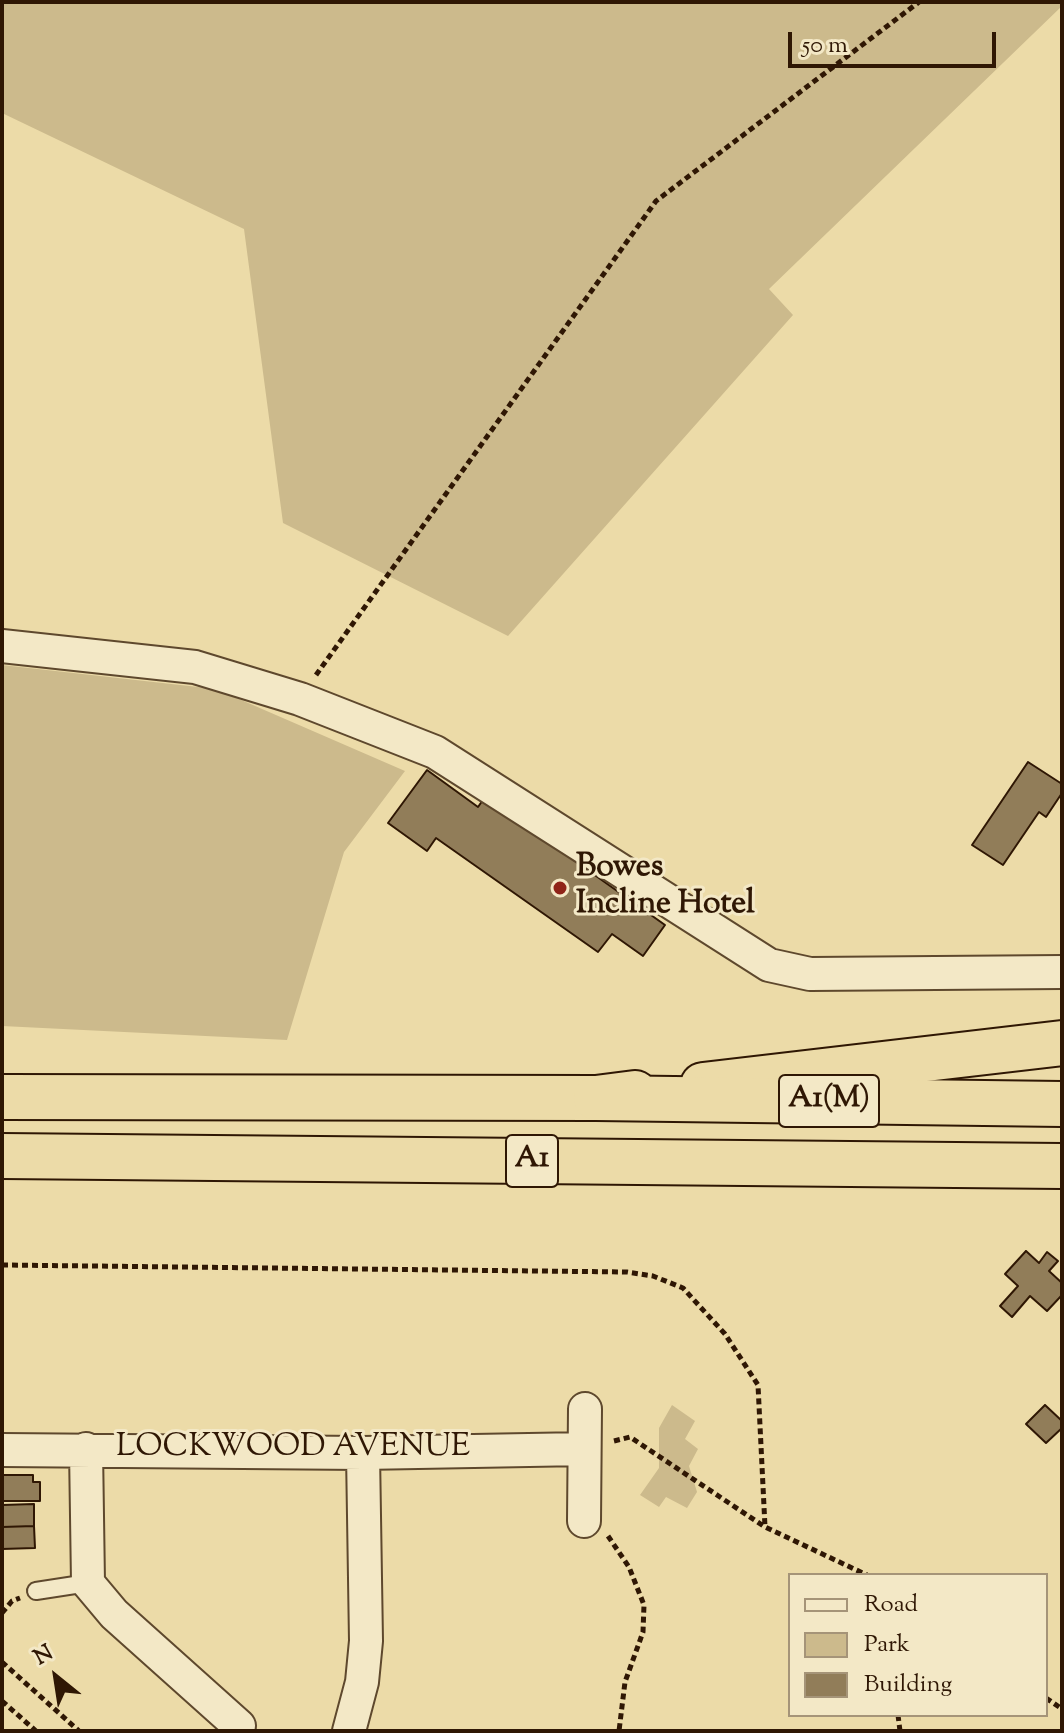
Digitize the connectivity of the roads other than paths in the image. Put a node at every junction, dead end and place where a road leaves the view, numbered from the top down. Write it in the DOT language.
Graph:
graph roads {
  1 [pos="2,646"];
  2 [pos="1062,972"];
  3 [pos="1062,1043"];
  4 [pos="2,1097"];
  5 [pos="596,1098"];
  6 [pos="1062,1104"];
  7 [pos="2,1156"];
  8 [pos="1062,1166"];
  9 [pos="585,1409"];
  10 [pos="86,1449"];
  11 [pos="584,1449"];
  12 [pos="2,1450"];
  13 [pos="363,1453"];
  14 [pos="584,1521"];
  15 [pos="88,1583"];
  16 [pos="36,1591"];
  17 [pos="239,1726"];
  18 [pos="349,1731"];
  1 -- 2 [label="street"];
  3 -- 5 [label="highway, A1"];
  4 -- 5 [label="highway, A1"];
  5 -- 6 [label="highway, A1(M)"];
  7 -- 8 [label="highway, A1"];
  9 -- 11 [label="street"];
  10 -- 12 [label="street, LOCKWOOD AVENUE"];
  10 -- 13 [label="street, LOCKWOOD AVENUE"];
  10 -- 15 [label="street"];
  11 -- 13 [label="street, LOCKWOOD AVENUE"];
  11 -- 14 [label="street"];
  13 -- 18 [label="street"];
  15 -- 16 [label="lane"];
  15 -- 17 [label="street"];
}
